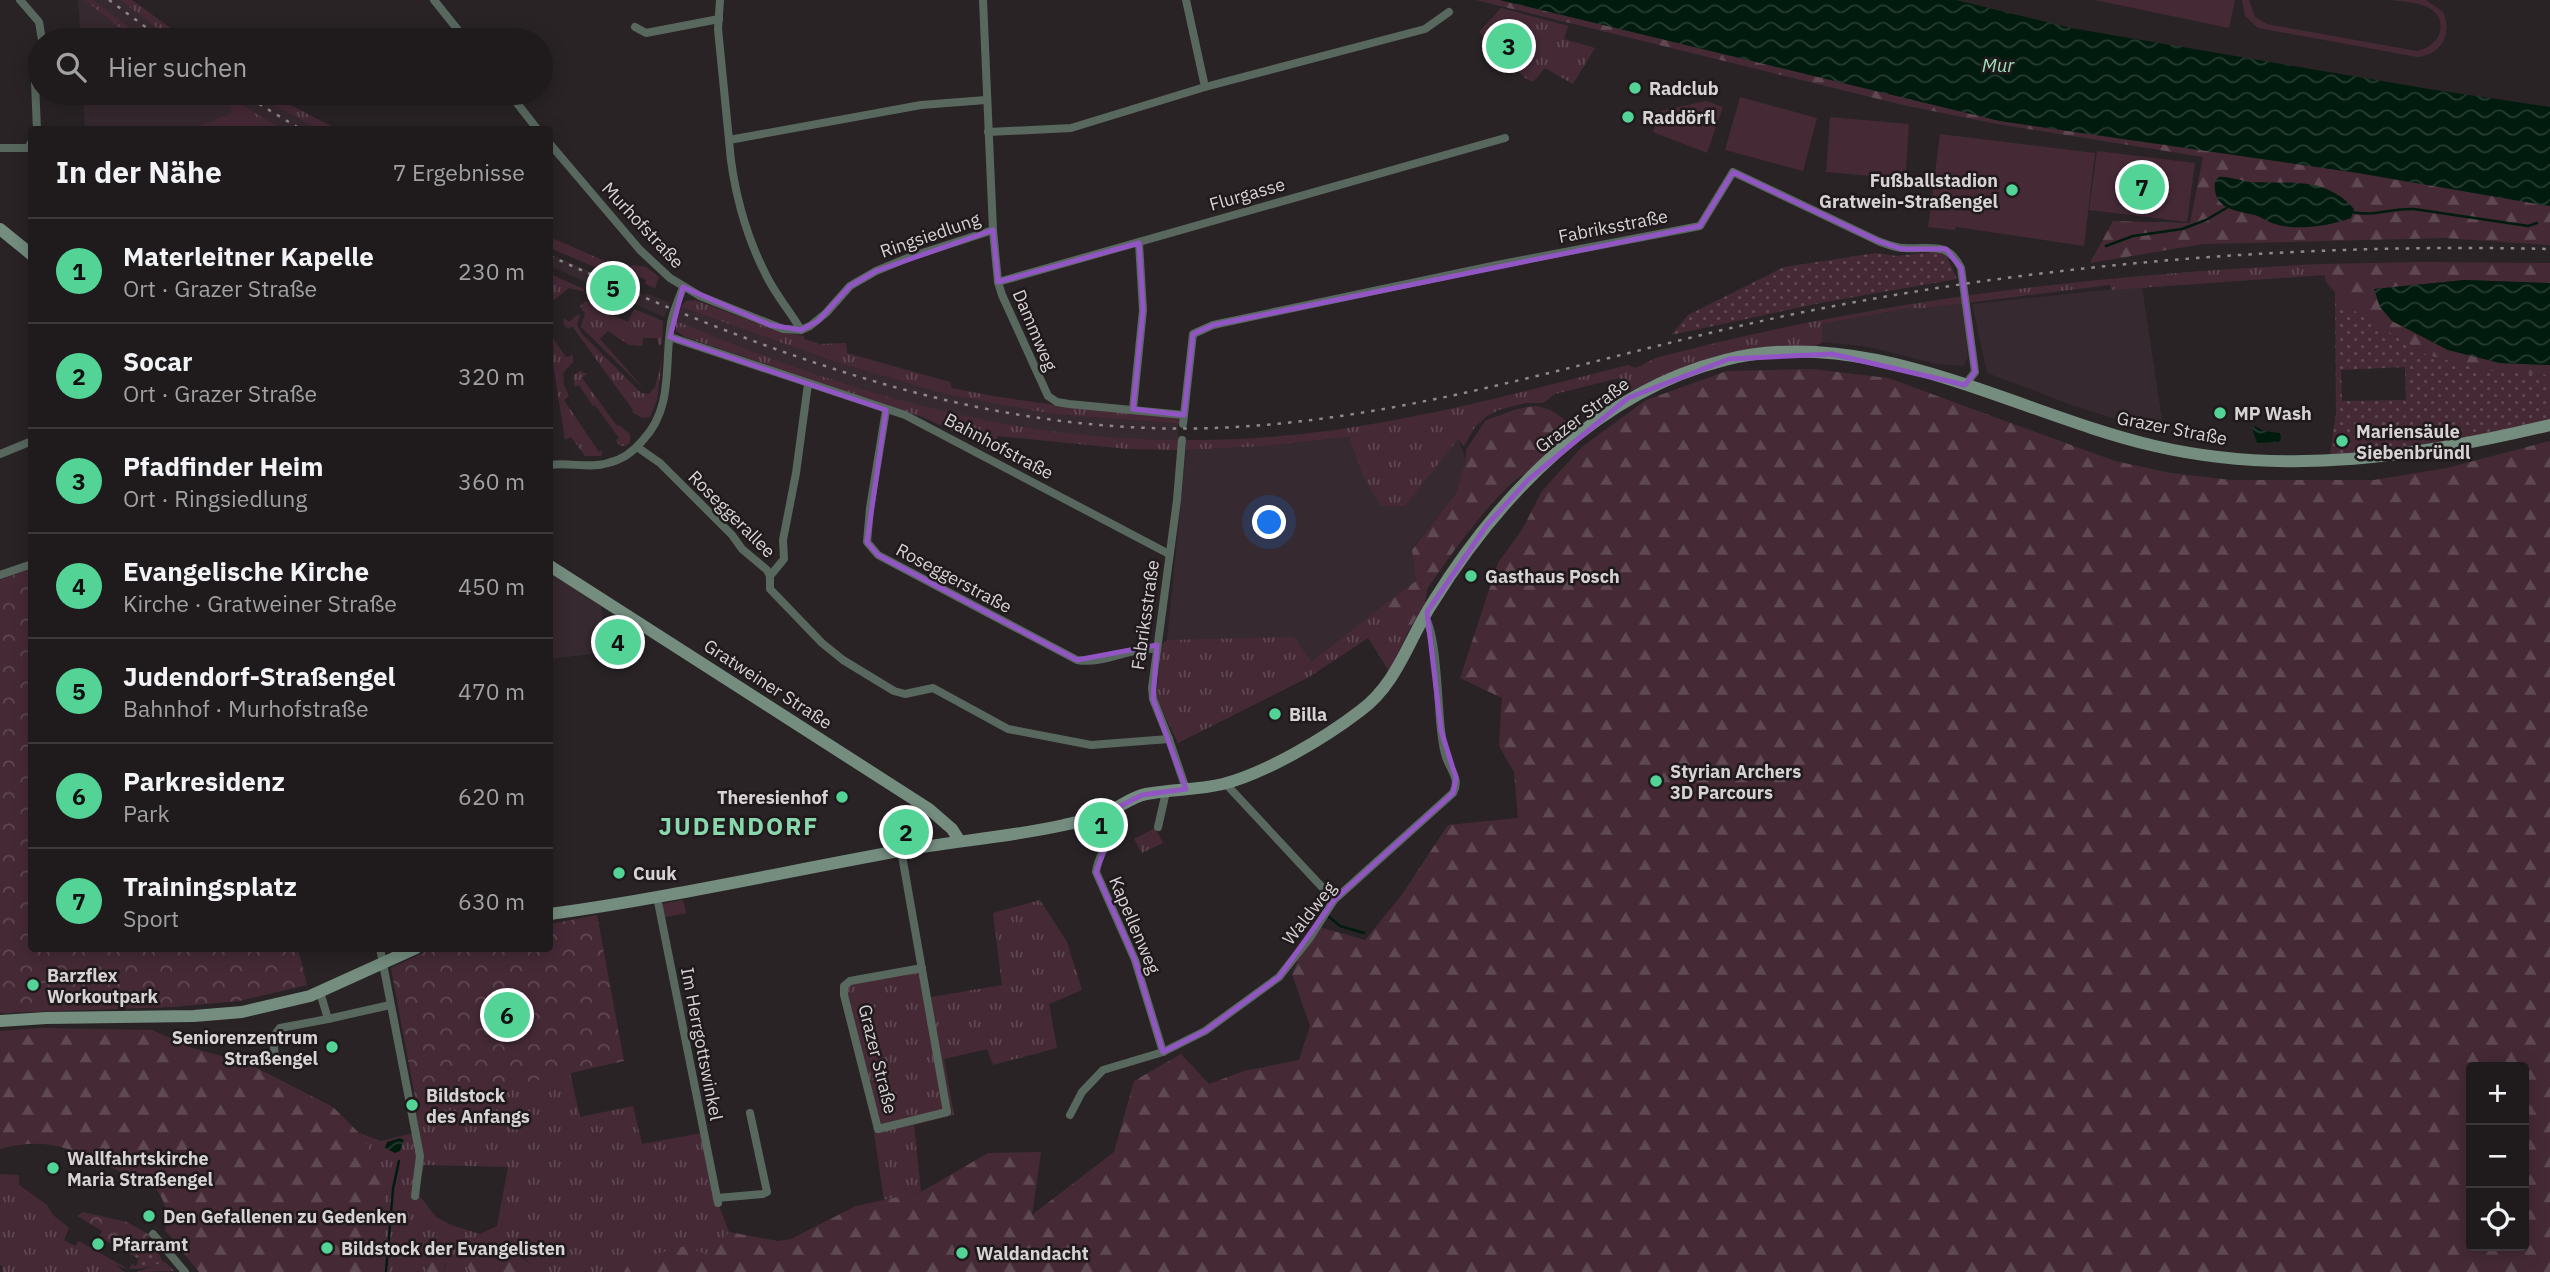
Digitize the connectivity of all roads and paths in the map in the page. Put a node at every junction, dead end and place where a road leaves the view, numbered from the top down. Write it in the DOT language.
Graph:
graph roads {
  1 [pos="20,0"];
  2 [pos="433,0"];
  3 [pos="720,0"];
  4 [pos="983,0"];
  5 [pos="1186,0"];
  6 [pos="1449,12"];
  7 [pos="719,19"];
  8 [pos="635,27"];
  9 [pos="40,28"];
  10 [pos="456,28"];
  11 [pos="1205,88"];
  12 [pos="986,100"];
  13 [pos="36,105"];
  14 [pos="518,105"];
  15 [pos="37,126"];
  16 [pos="535,126"];
  17 [pos="988,132"];
  18 [pos="1505,138"];
  19 [pos="729,140"];
  20 [pos="28,146"];
  21 [pos="0,148"];
  22 [pos="553,148"];
  23 [pos="0,229"];
  24 [pos="993,230"];
  25 [pos="1139,243"];
  26 [pos="28,252"];
  27 [pos="998,282"];
  28 [pos="683,288"];
  29 [pos="801,330"];
  30 [pos="670,337"];
  31 [pos="808,384"];
  32 [pos="1965,386"];
  33 [pos="1133,409"];
  34 [pos="886,410"];
  35 [pos="1184,415"];
  36 [pos="1183,424"];
  37 [pos="2550,425"];
  38 [pos="1182,440"];
  39 [pos="28,443"];
  40 [pos="637,447"];
  41 [pos="0,454"];
  42 [pos="553,465"];
  43 [pos="1169,554"];
  44 [pos="28,565"];
  45 [pos="553,568"];
  46 [pos="0,575"];
  47 [pos="770,576"];
  48 [pos="1424,615"];
  49 [pos="1156,649"];
  50 [pos="1169,739"];
  51 [pos="1225,783"];
  52 [pos="1186,789"];
  53 [pos="1166,792"];
  54 [pos="1107,813"];
  55 [pos="1158,827"];
  56 [pos="959,840"];
  57 [pos="901,850"];
  58 [pos="657,897"];
  59 [pos="1334,900"];
  60 [pos="553,914"];
  61 [pos="381,952"];
  62 [pos="407,952"];
  63 [pos="383,962"];
  64 [pos="922,968"];
  65 [pos="320,992"];
  66 [pos="390,1005"];
  67 [pos="328,1018"];
  68 [pos="0,1021"];
  69 [pos="1163,1052"];
  70 [pos="275,1058"];
  71 [pos="750,1113"];
  72 [pos="1070,1115"];
  73 [pos="415,1196"];
  74 [pos="153,1234"];
  75 [pos="185,1272"];
  1 -- 9 [label="street"];
  2 -- 10 [label="street"];
  3 -- 7 [label="street"];
  4 -- 12 [label="street, Ringsiedlung"];
  5 -- 11 [label="street"];
  6 -- 11 [label="street"];
  7 -- 8 [label="street"];
  7 -- 19 [label="street"];
  11 -- 17 [label="street"];
  12 -- 17 [label="street, Ringsiedlung"];
  12 -- 19 [label="street"];
  13 -- 15 [label="street"];
  14 -- 16 [label="street"];
  17 -- 24 [label="street, Ringsiedlung"];
  18 -- 25 [label="street, Flurgasse"];
  19 -- 29 [label="street"];
  20 -- 21 [label="street"];
  22 -- 28 [label="street, Murhofstraße"];
  23 -- 26 [label="main road"];
  24 -- 27 [label="street, Dammweg"];
  24 -- 29 [label="street, Ringsiedlung"];
  25 -- 27 [label="street, Flurgasse"];
  25 -- 33 [label="street"];
  27 -- 33 [label="street, Dammweg"];
  28 -- 29 [label="street"];
  28 -- 30 [label="street, Murhofstraße"];
  30 -- 31 [label="street, Bahnhofstraße"];
  30 -- 40 [label="street"];
  31 -- 34 [label="street, Bahnhofstraße"];
  31 -- 47 [label="street"];
  32 -- 35 [label="street, Fabriksstraße"];
  32 -- 37 [label="main road, Grazer Straße"];
  32 -- 48 [label="main road, Grazer Straße"];
  33 -- 35 [label="street, Dammweg"];
  34 -- 43 [label="street, Bahnhofstraße"];
  34 -- 49 [label="street, Roseggerstraße"];
  35 -- 36 [label="street, Fabriksstraße"];
  38 -- 43 [label="street, Fabriksstraße"];
  39 -- 41 [label="street"];
  40 -- 42 [label="street"];
  40 -- 47 [label="street, Roseggerallee"];
  43 -- 49 [label="street, Fabriksstraße"];
  44 -- 46 [label="street"];
  45 -- 56 [label="main road, Gratweiner Straße"];
  47 -- 50 [label="street, Roseggerallee"];
  48 -- 51 [label="main road, Grazer Straße"];
  48 -- 59 [label="street, Waldweg"];
  49 -- 50 [label="street, Fabriksstraße"];
  50 -- 52 [label="street, Fabriksstraße"];
  51 -- 52 [label="main road, Grazer Straße"];
  51 -- 59 [label="street"];
  52 -- 53 [label="main road, Grazer Straße"];
  53 -- 54 [label="main road, Grazer Straße"];
  53 -- 55 [label="street"];
  54 -- 56 [label="main road, Grazer Straße"];
  54 -- 69 [label="street, Kapellenweg"];
  56 -- 57 [label="main road, Grazer Straße"];
  57 -- 58 [label="main road, Grazer Straße"];
  57 -- 64 [label="street, Grazer Straße"];
  58 -- 60 [label="main road, Grazer Straße"];
  58 -- 71 [label="street, Im Herrgottswinkel"];
  59 -- 69 [label="street, Waldweg"];
  61 -- 63 [label="street"];
  62 -- 63 [label="main road"];
  63 -- 65 [label="main road"];
  63 -- 66 [label="street"];
  64 -- 64 [label="street, Grazer Straße"];
  65 -- 67 [label="street"];
  65 -- 68 [label="main road"];
  66 -- 67 [label="street"];
  66 -- 73 [label="street"];
  67 -- 70 [label="street"];
  69 -- 72 [label="street, Waldweg"];
  74 -- 75 [label="street"];
}
